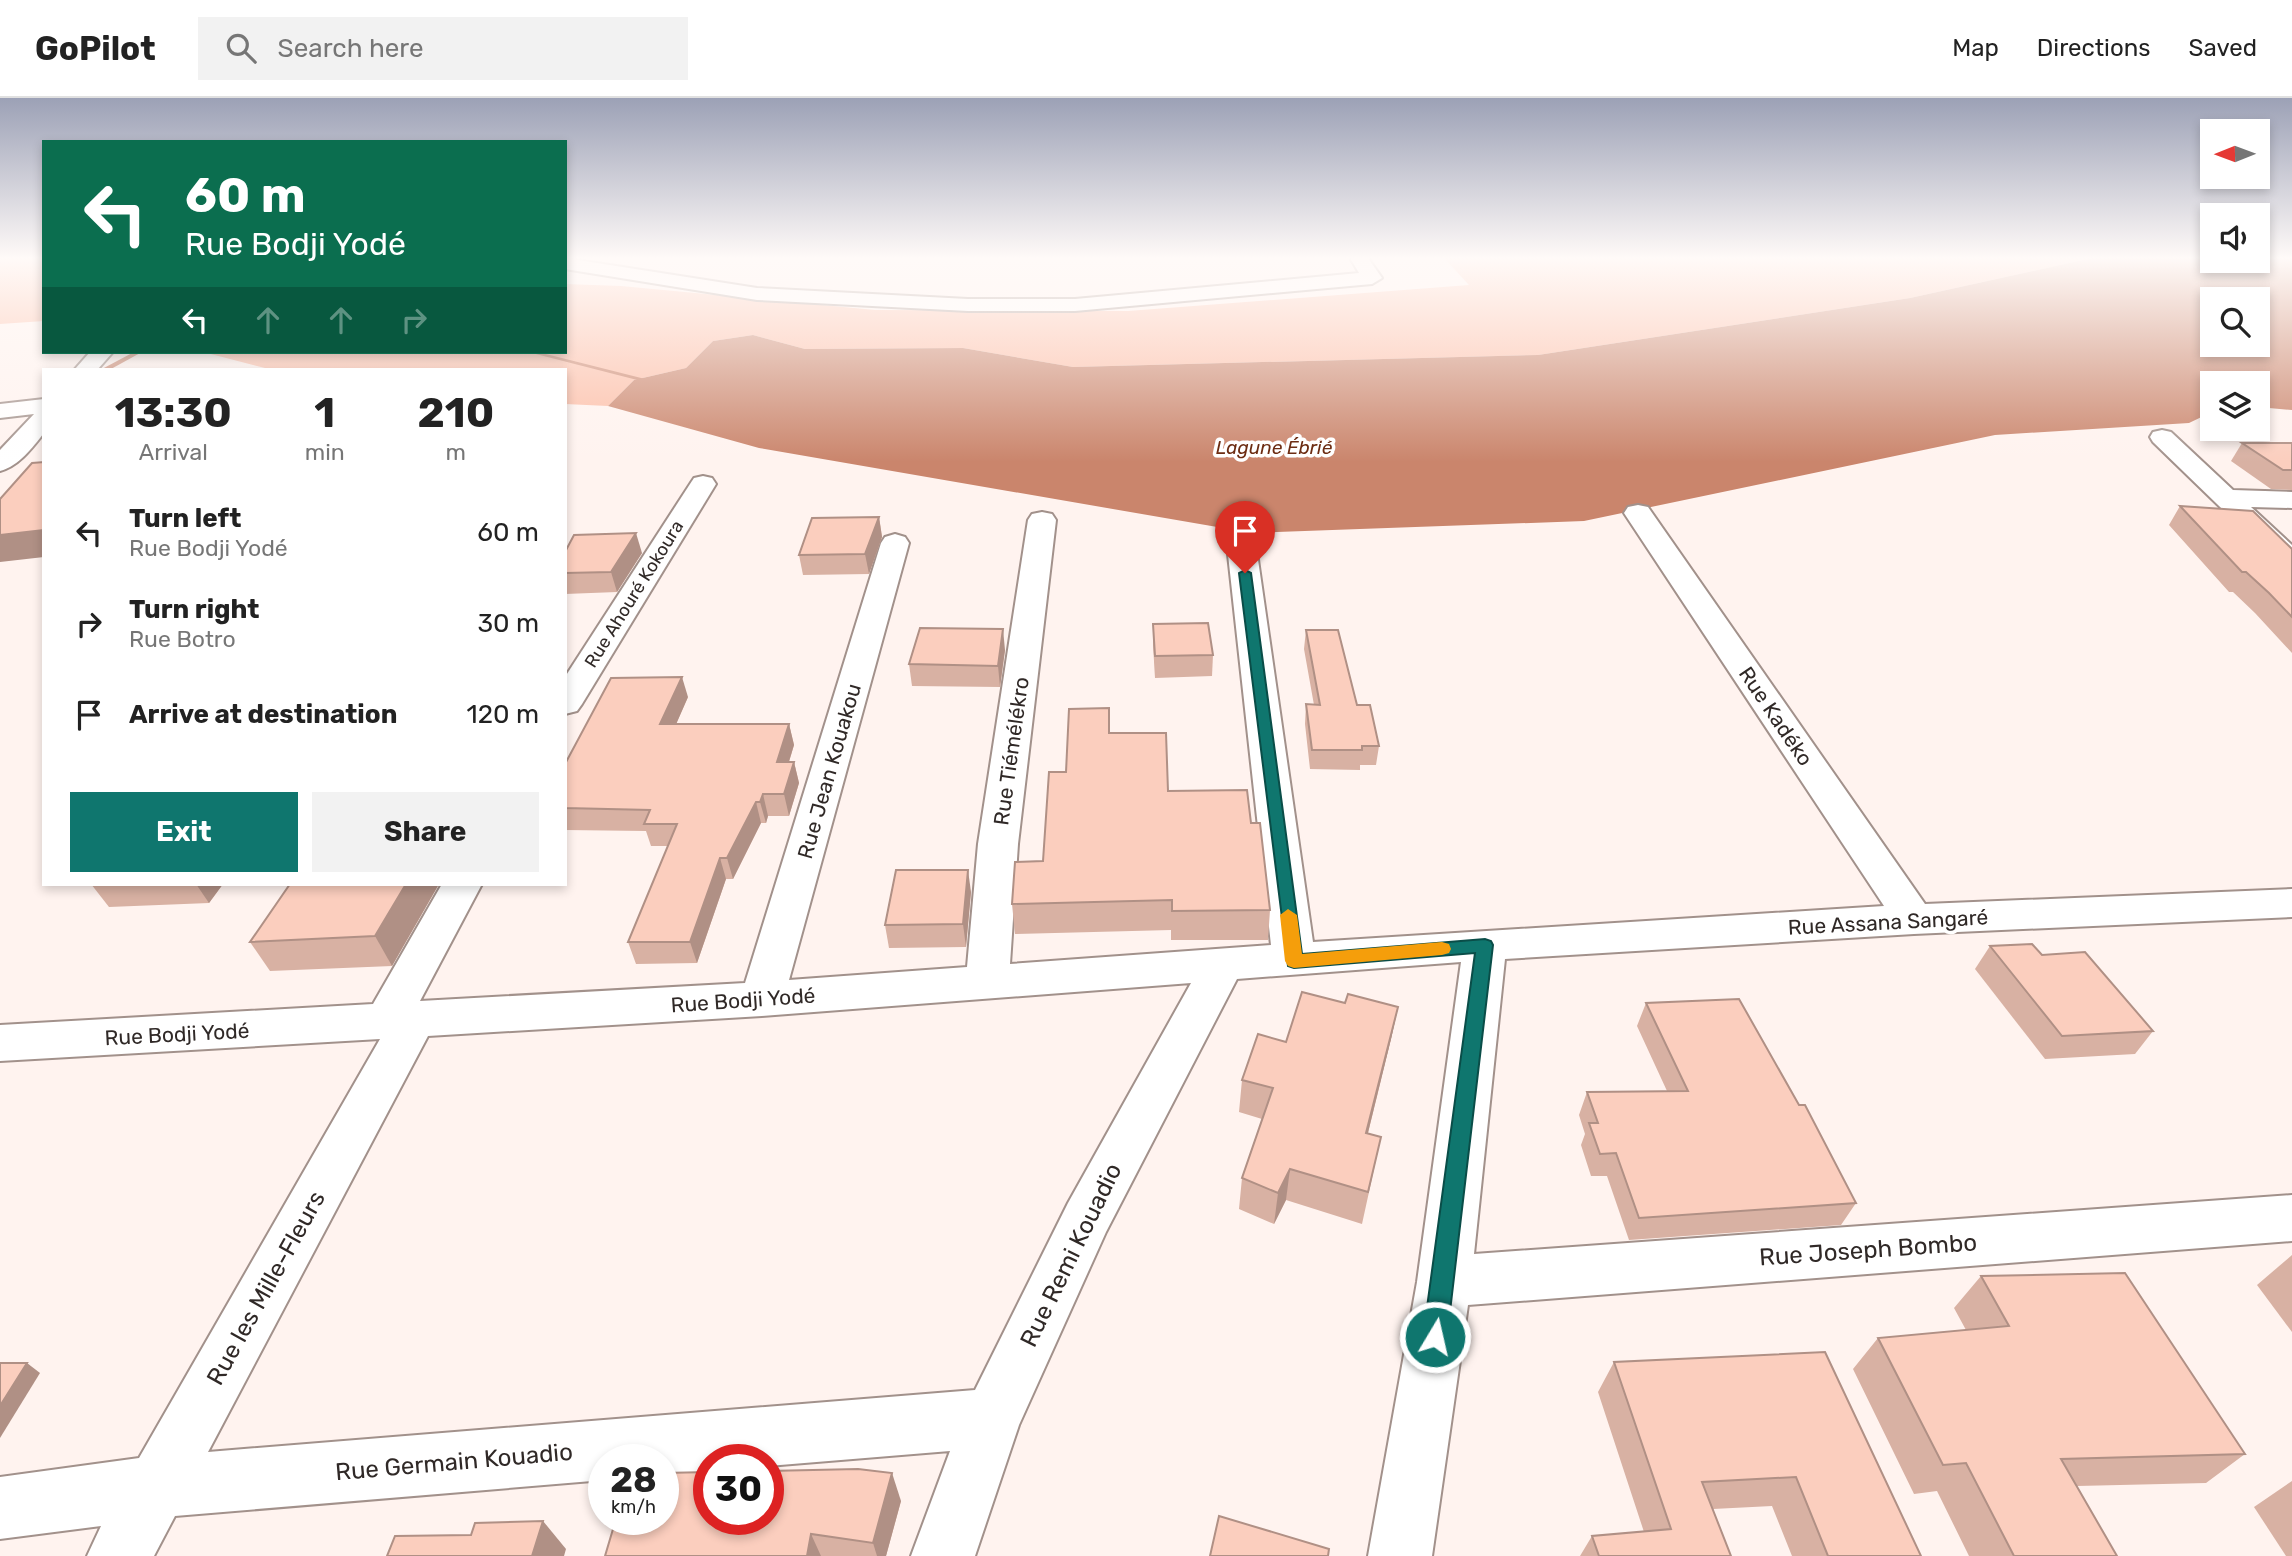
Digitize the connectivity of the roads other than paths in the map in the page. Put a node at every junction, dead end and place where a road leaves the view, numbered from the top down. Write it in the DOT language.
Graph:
graph roads {
  1 [pos="100,354"];
  2 [pos="87,368"];
  3 [pos="42,406"];
  4 [pos="0,411"];
  5 [pos="42,420"];
  6 [pos="2162,437"];
  7 [pos="0,463"];
  8 [pos="703,484"];
  9 [pos="2226,498"];
  10 [pos="2292,500"];
  11 [pos="1639,513"];
  12 [pos="1238,518"];
  13 [pos="1042,520"];
  14 [pos="895,543"];
  15 [pos="2292,561"];
  16 [pos="567,701"];
  17 [pos="461,886"];
  18 [pos="2292,903"];
  19 [pos="1914,919"];
  20 [pos="1485,945"];
  21 [pos="1294,961"];
  22 [pos="1223,965"];
  23 [pos="987,983"];
  24 [pos="762,999"];
  25 [pos="400,1022"];
  26 [pos="0,1043"];
  27 [pos="2292,1218"];
  28 [pos="1444,1282"];
  29 [pos="992,1418"];
  30 [pos="157,1487"];
  31 [pos="0,1508"];
  32 [pos="120,1556"];
  33 [pos="943,1556"];
  34 [pos="1400,1556"];
  1 -- 2 [label="street"];
  3 -- 4 [label="street"];
  5 -- 7 [label="street"];
  6 -- 9 [label="street"];
  8 -- 16 [label="street, Rue Ahouré Kokoura"];
  9 -- 10 [label="street"];
  9 -- 15 [label="street"];
  11 -- 19 [label="street, Rue Kadéko"];
  12 -- 21 [label="street"];
  13 -- 23 [label="street, Rue Tiémélékro"];
  14 -- 24 [label="street, Rue Jean Kouakou"];
  17 -- 25 [label="street"];
  18 -- 19 [label="street, Rue Assana Sangaré"];
  19 -- 20 [label="street, Rue Assana Sangaré"];
  20 -- 21 [label="street, Rue Bodji Yodé"];
  20 -- 28 [label="street"];
  21 -- 22 [label="street, Rue Bodji Yodé"];
  22 -- 23 [label="street, Rue Bodji Yodé"];
  22 -- 29 [label="street, Rue Remi Kouadio"];
  23 -- 24 [label="street, Rue Bodji Yodé"];
  24 -- 25 [label="street, Rue Bodji Yodé"];
  25 -- 26 [label="street, Rue Bodji Yodé"];
  25 -- 30 [label="street, Rue les Mille-Fleurs"];
  27 -- 28 [label="street, Rue Joseph Bombo"];
  28 -- 34 [label="street"];
  29 -- 30 [label="street, Rue Germain Kouadio"];
  29 -- 33 [label="street, Rue Remi Kouadio"];
  30 -- 31 [label="street, Rue Germain Kouadio"];
  30 -- 32 [label="street, Rue les Mille-Fleurs"];
}
